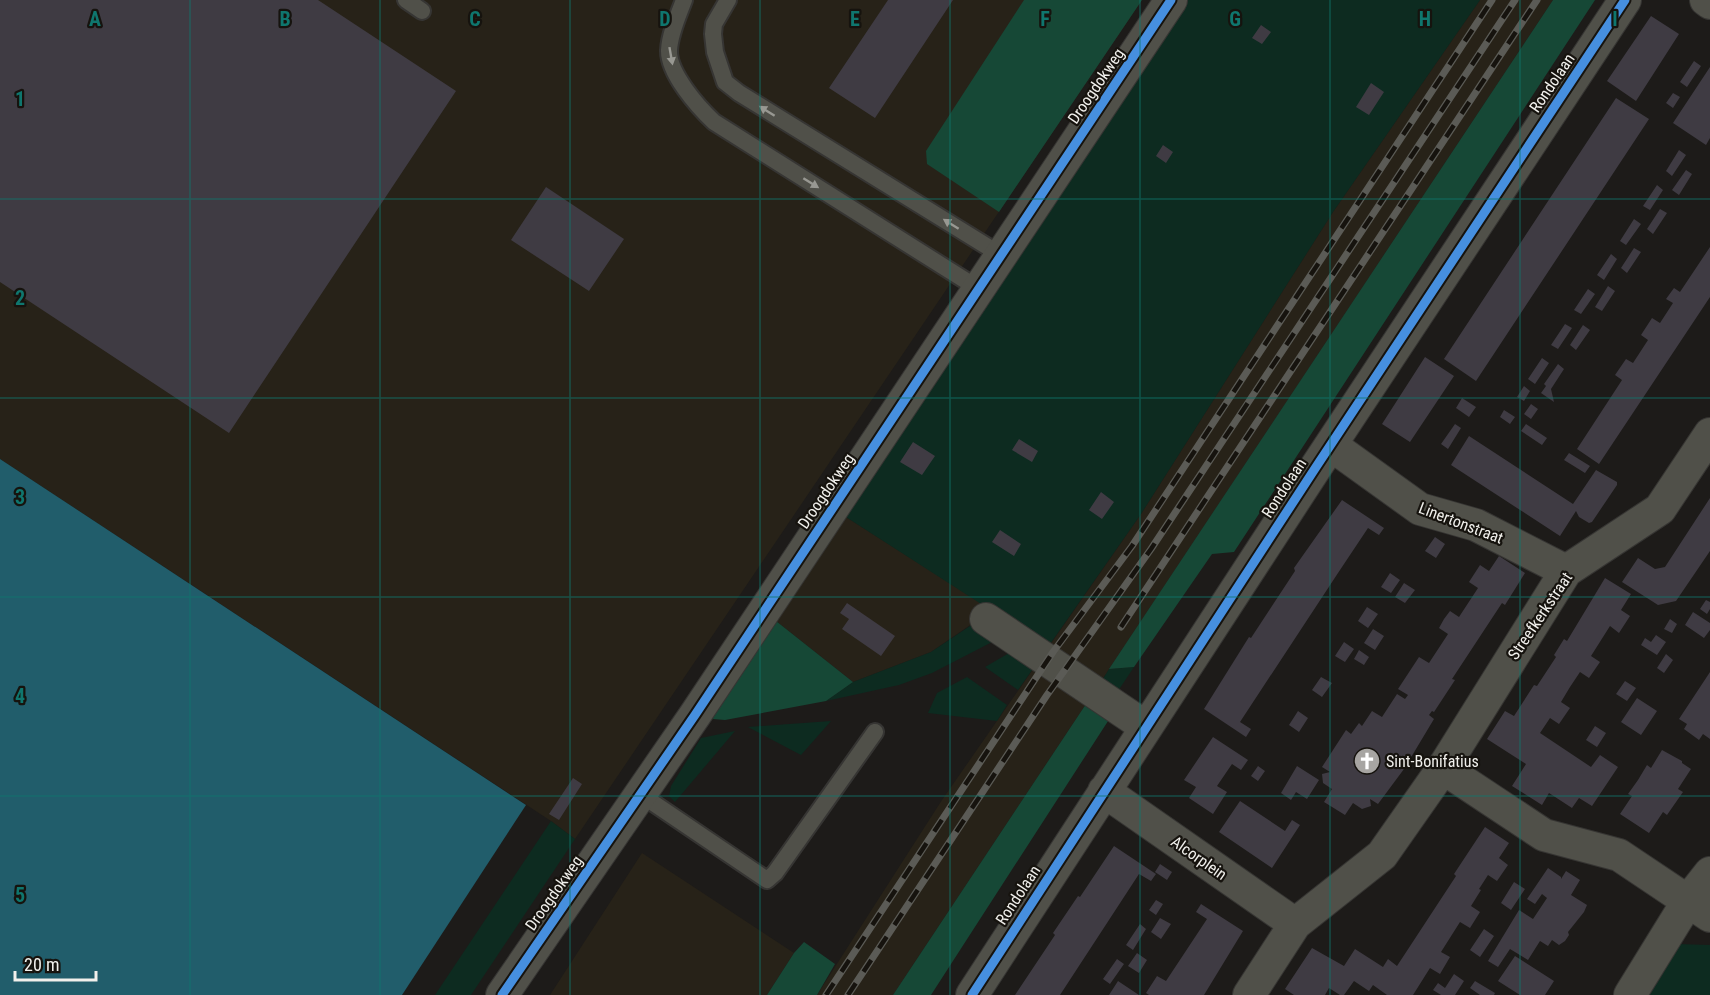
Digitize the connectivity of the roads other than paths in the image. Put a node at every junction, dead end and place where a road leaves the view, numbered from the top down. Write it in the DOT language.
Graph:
graph roads {
  1 [pos="406,0"];
  2 [pos="684,0"];
  3 [pos="728,0"];
  4 [pos="1171,0"];
  5 [pos="1624,0"];
  6 [pos="1706,0"];
  7 [pos="1710,3"];
  8 [pos="422,11"];
  9 [pos="1001,255"];
  10 [pos="979,289"];
  11 [pos="1710,434"];
  12 [pos="1331,446"];
  13 [pos="1566,571"];
  14 [pos="986,619"];
  15 [pos="1146,727"];
  16 [pos="874,732"];
  17 [pos="1443,768"];
  18 [pos="1104,791"];
  19 [pos="640,794"];
  20 [pos="1710,873"];
  21 [pos="1699,908"];
  22 [pos="1295,924"];
  23 [pos="502,995"];
  24 [pos="972,995"];
  25 [pos="1249,995"];
  26 [pos="1630,995"];
  1 -- 8 [label="lane"];
  2 -- 10 [label="lane, one-way"];
  9 -- 3 [label="lane, one-way"];
  4 -- 9 [label="street, Droogdokweg"];
  5 -- 12 [label="street, Rondolaan"];
  6 -- 7 [label="street"];
  9 -- 10 [label="street, Droogdokweg"];
  10 -- 19 [label="street, Droogdokweg"];
  11 -- 13 [label="street, Streefkerkstraat"];
  12 -- 13 [label="street, Linertonstraat"];
  12 -- 15 [label="street, Rondolaan"];
  13 -- 17 [label="street, Streefkerkstraat"];
  14 -- 15 [label="street"];
  15 -- 18 [label="street, Rondolaan"];
  16 -- 19 [label="lane"];
  17 -- 21 [label="street"];
  17 -- 22 [label="street"];
  18 -- 22 [label="street, Alcorplein"];
  18 -- 24 [label="street, Rondolaan"];
  19 -- 23 [label="street, Droogdokweg"];
  20 -- 21 [label="street"];
  21 -- 26 [label="street"];
  22 -- 25 [label="street"];
}
